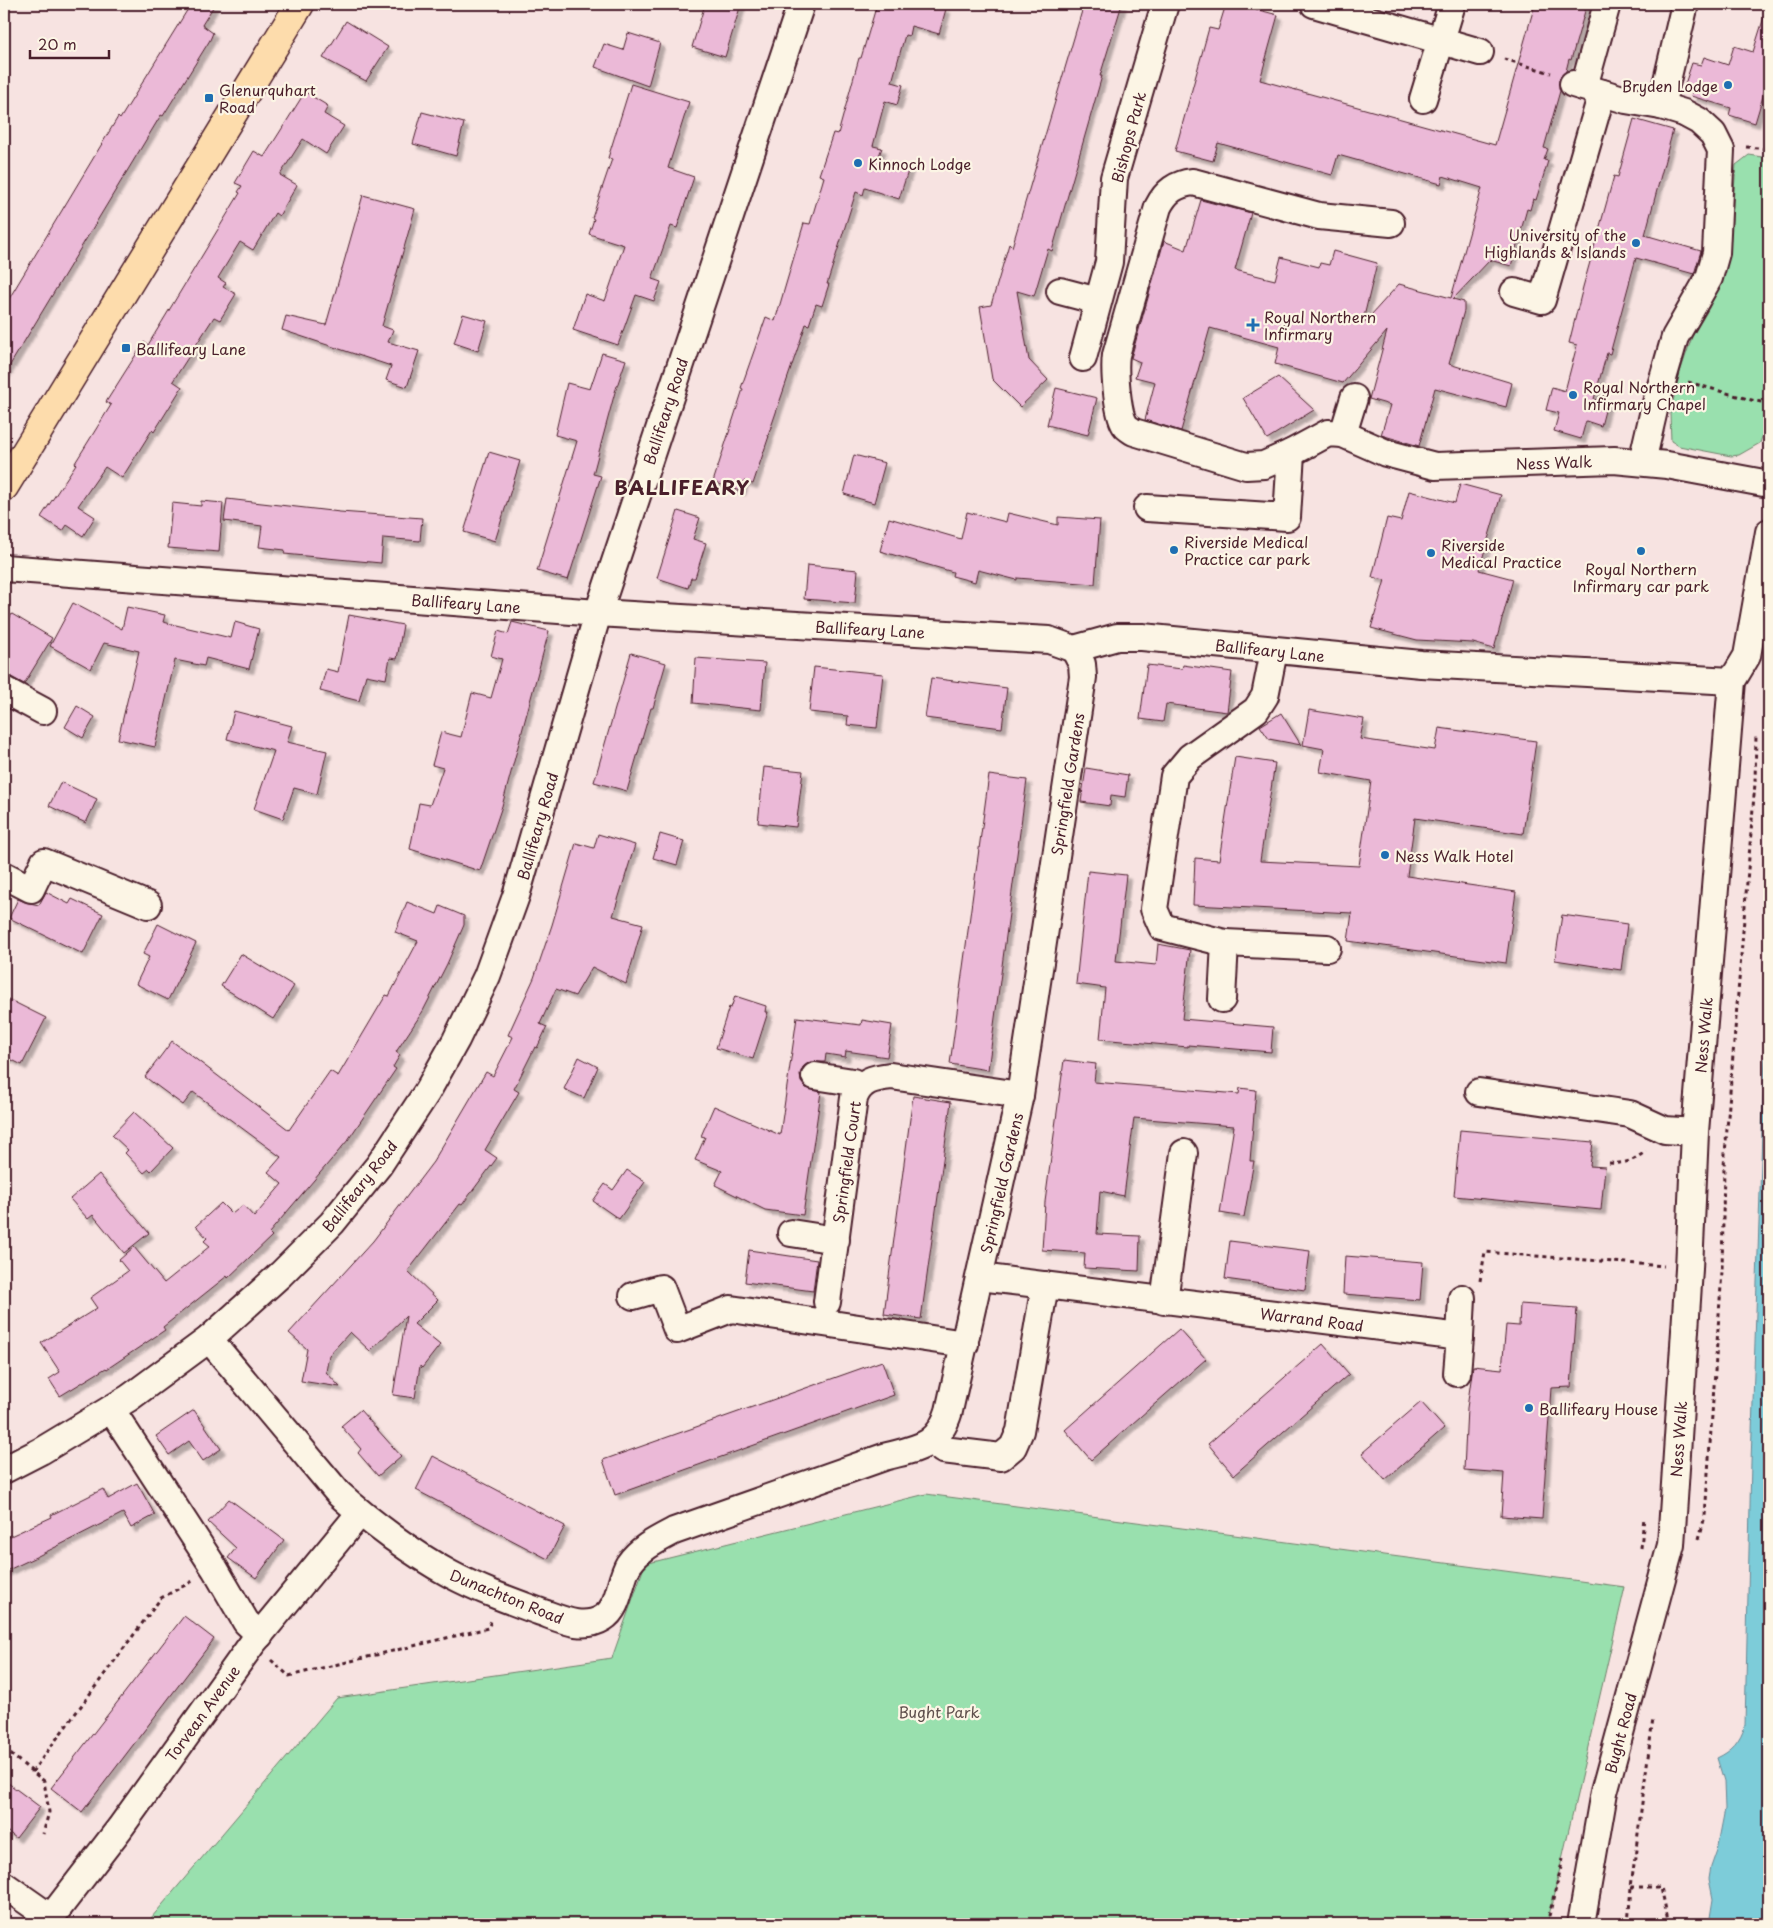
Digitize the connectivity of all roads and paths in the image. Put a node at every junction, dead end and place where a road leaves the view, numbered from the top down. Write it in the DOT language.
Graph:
graph roads {
  1 [pos="300,4"];
  2 [pos="800,4"];
  3 [pos="1165,4"];
  4 [pos="1314,4"];
  5 [pos="1452,4"];
  6 [pos="1607,4"];
  7 [pos="1685,4"];
  8 [pos="1441,41"];
  9 [pos="1480,52"];
  10 [pos="1586,88"];
  11 [pos="1423,99"];
  12 [pos="1661,106"];
  13 [pos="1391,223"];
  14 [pos="1060,291"];
  15 [pos="1514,292"];
  16 [pos="1098,301"];
  17 [pos="1083,358"];
  18 [pos="1663,374"];
  19 [pos="1354,398"];
  20 [pos="1769,403"];
  21 [pos="1343,434"];
  22 [pos="1291,453"];
  23 [pos="1642,462"];
  24 [pos="1769,484"];
  25 [pos="4,487"];
  26 [pos="1147,508"];
  27 [pos="1769,532"];
  28 [pos="4,568"];
  29 [pos="598,613"];
  30 [pos="1074,649"];
  31 [pos="1274,650"];
  32 [pos="1732,681"];
  33 [pos="4,690"];
  34 [pos="43,712"];
  35 [pos="4,875"];
  36 [pos="148,905"];
  37 [pos="1225,943"];
  38 [pos="1327,948"];
  39 [pos="1222,999"];
  40 [pos="815,1076"];
  41 [pos="860,1086"];
  42 [pos="1479,1092"];
  43 [pos="1020,1095"];
  44 [pos="1695,1132"];
  45 [pos="1649,1148"];
  46 [pos="1184,1153"];
  47 [pos="1609,1163"];
  48 [pos="791,1233"];
  49 [pos="836,1240"];
  50 [pos="1689,1269"];
  51 [pos="1722,1271"];
  52 [pos="980,1277"];
  53 [pos="1045,1285"];
  54 [pos="633,1296"];
  55 [pos="1462,1298"];
  56 [pos="1164,1301"];
  57 [pos="827,1302"];
  58 [pos="1460,1337"];
  59 [pos="208,1339"];
  60 [pos="965,1344"];
  61 [pos="1457,1373"];
  62 [pos="111,1409"];
  63 [pos="931,1441"];
  64 [pos="4,1470"];
  65 [pos="360,1513"];
  66 [pos="674,1531"];
  67 [pos="1671,1544"];
  68 [pos="215,1568"];
  69 [pos="502,1598"];
  70 [pos="256,1639"];
  71 [pos="4,1749"];
  72 [pos="32,1772"];
  73 [pos="43,1834"];
  74 [pos="4,1885"];
  75 [pos="1631,1887"];
  76 [pos="48,1921"];
  77 [pos="1669,1923"];
  78 [pos="1581,1924"];
  1 -- 25 [label="highway"];
  2 -- 29 [label="street, Ballifeary Road"];
  3 -- 16 [label="street, Bishops Park"];
  4 -- 8 [label="street"];
  5 -- 8 [label="street"];
  6 -- 10 [label="street"];
  7 -- 12 [label="street"];
  8 -- 9 [label="street"];
  8 -- 11 [label="street"];
  9 -- 10 [label="path"];
  10 -- 12 [label="street"];
  10 -- 15 [label="street"];
  12 -- 18 [label="street"];
  13 -- 22 [label="street"];
  14 -- 16 [label="street"];
  16 -- 17 [label="street, Bishops Park"];
  18 -- 20 [label="path"];
  18 -- 23 [label="street"];
  19 -- 21 [label="street"];
  21 -- 22 [label="street"];
  21 -- 23 [label="street, Ness Walk"];
  22 -- 26 [label="street"];
  23 -- 24 [label="street, Ness Walk"];
  27 -- 32 [label="street, Ness Walk"];
  28 -- 29 [label="street, Ballifeary Lane"];
  29 -- 30 [label="street, Ballifeary Lane"];
  29 -- 59 [label="street, Ballifeary Road"];
  30 -- 31 [label="street, Ballifeary Lane"];
  30 -- 43 [label="street, Springfield Gardens"];
  31 -- 32 [label="street, Ballifeary Lane"];
  31 -- 37 [label="street"];
  32 -- 44 [label="street, Ness Walk"];
  33 -- 34 [label="street"];
  35 -- 36 [label="street"];
  37 -- 38 [label="street"];
  37 -- 39 [label="street"];
  40 -- 41 [label="street, Springfield Court"];
  41 -- 43 [label="street, Springfield Court"];
  41 -- 49 [label="street, Springfield Court"];
  42 -- 44 [label="street"];
  43 -- 52 [label="street, Springfield Gardens"];
  44 -- 50 [label="street, Ness Walk"];
  45 -- 47 [label="path"];
  46 -- 56 [label="street"];
  48 -- 49 [label="street, Springfield Court"];
  49 -- 57 [label="street, Springfield Court"];
  50 -- 51 [label="path"];
  50 -- 55 [label="path"];
  50 -- 67 [label="street, Ness Walk"];
  52 -- 53 [label="street, Warrand Road"];
  52 -- 60 [label="street, Springfield Gardens"];
  53 -- 56 [label="street, Warrand Road"];
  53 -- 63 [label="street"];
  54 -- 60 [label="street"];
  55 -- 58 [label="street"];
  56 -- 58 [label="street, Warrand Road"];
  58 -- 61 [label="street"];
  59 -- 62 [label="street, Ballifeary Road"];
  59 -- 65 [label="street, Dunachton Road"];
  60 -- 63 [label="street, Springfield Gardens"];
  62 -- 64 [label="street, Ballifeary Road"];
  62 -- 68 [label="street"];
  63 -- 66 [label="street, Springfield Gardens"];
  65 -- 69 [label="street, Dunachton Road"];
  65 -- 70 [label="street, Torvean Avenue"];
  66 -- 69 [label="street, Dunachton Road"];
  67 -- 78 [label="street, Bught Road"];
  68 -- 70 [label="street"];
  68 -- 72 [label="path"];
  69 -- 70 [label="path"];
  70 -- 76 [label="street, Torvean Avenue"];
  71 -- 72 [label="path"];
  72 -- 73 [label="path"];
  74 -- 76 [label="street, Torvean Avenue"];
  75 -- 77 [label="path"];
}
